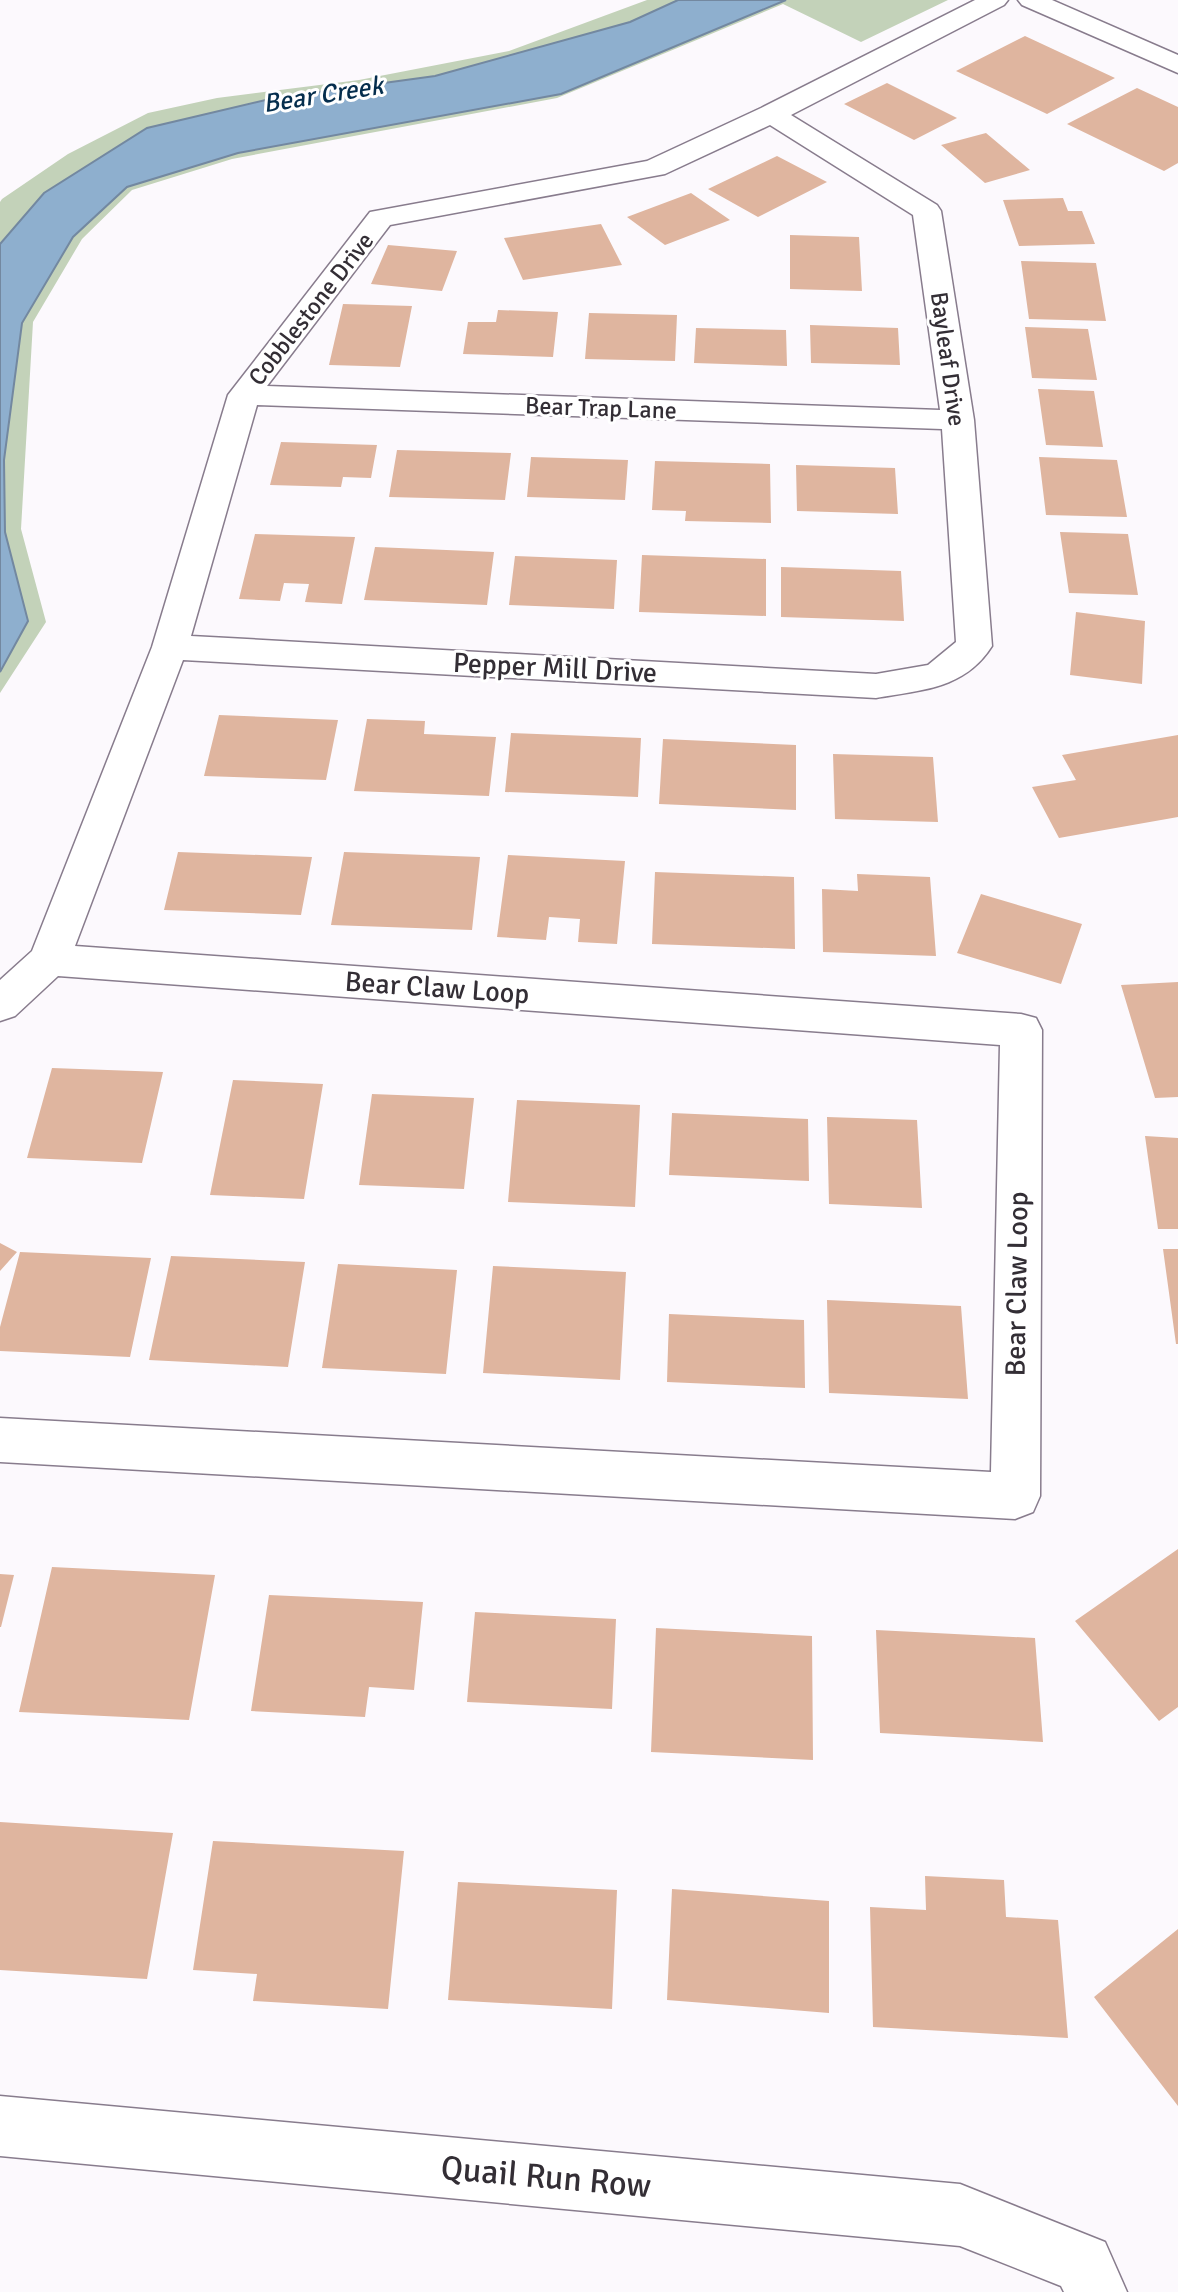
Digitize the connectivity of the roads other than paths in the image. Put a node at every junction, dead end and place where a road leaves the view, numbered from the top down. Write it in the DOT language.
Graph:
graph roads {
  1 [pos="995,0"];
  2 [pos="1031,0"];
  3 [pos="1178,65"];
  4 [pos="771,114"];
  5 [pos="244,395"];
  6 [pos="958,420"];
  7 [pos="170,647"];
  8 [pos="939,675"];
  9 [pos="49,960"];
  10 [pos="0,1005"];
  11 [pos="0,1440"];
  12 [pos="0,2126"];
  13 [pos="1090,2278"];
  1 -- 4 [label="street, Cobblestone Drive"];
  2 -- 3 [label="street"];
  4 -- 5 [label="street, Cobblestone Drive"];
  4 -- 6 [label="street, Bayleaf Drive"];
  5 -- 6 [label="street, Bear Trap Lane"];
  5 -- 7 [label="street, Cobblestone Drive"];
  6 -- 8 [label="street, Bayleaf Drive"];
  7 -- 8 [label="street, Pepper Mill Drive"];
  7 -- 9 [label="street, Cobblestone Drive"];
  9 -- 10 [label="street, Cobblestone Drive"];
  9 -- 11 [label="street, Bear Claw Loop"];
  12 -- 13 [label="street, Quail Run Row"];
}
